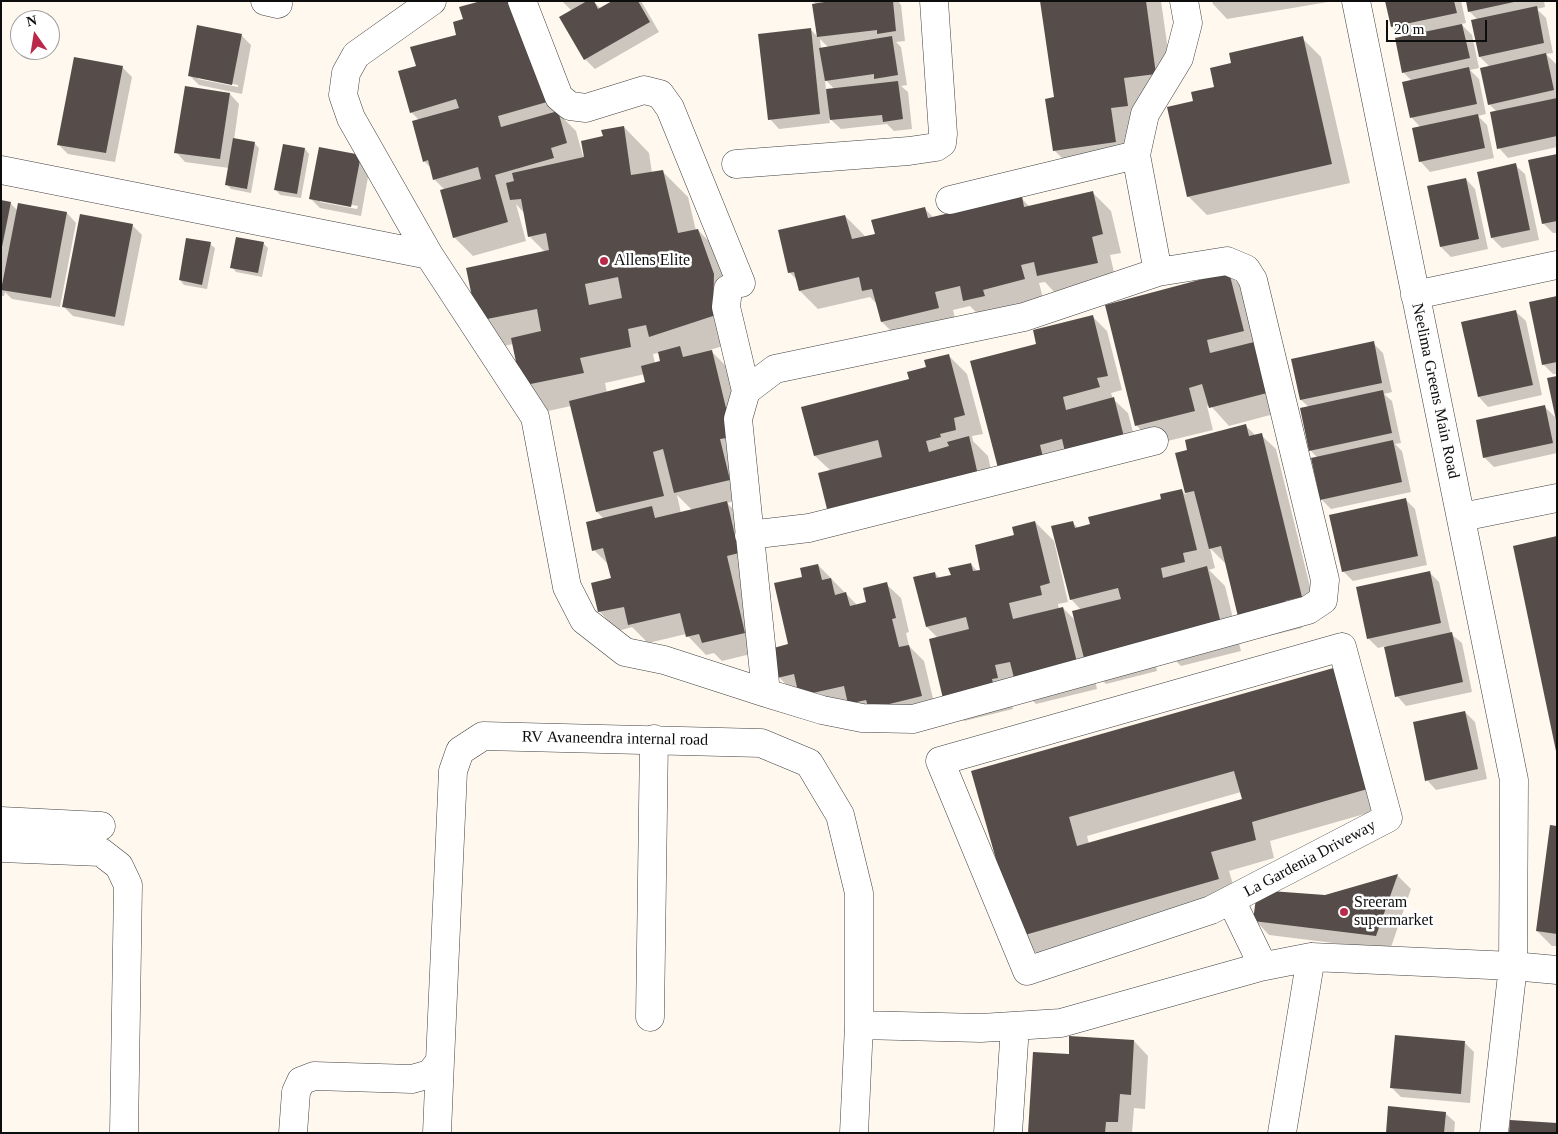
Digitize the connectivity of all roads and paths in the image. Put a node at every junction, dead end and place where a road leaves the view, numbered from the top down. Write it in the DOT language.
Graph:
graph roads {
  1 [pos="432,1"];
  2 [pos="522,1"];
  3 [pos="934,1"];
  4 [pos="1184,1"];
  5 [pos="1356,1"];
  6 [pos="1136,155"];
  7 [pos="736,164"];
  8 [pos="1,170"];
  9 [pos="950,200"];
  10 [pos="429,255"];
  11 [pos="1557,266"];
  12 [pos="1158,272"];
  13 [pos="1415,295"];
  14 [pos="746,391"];
  15 [pos="1154,441"];
  16 [pos="1557,498"];
  17 [pos="1462,517"];
  18 [pos="749,535"];
  19 [pos="766,694"];
  20 [pos="654,739"];
  21 [pos="1,821"];
  22 [pos="101,826"];
  23 [pos="1,848"];
  24 [pos="1231,900"];
  25 [pos="1311,957"];
  26 [pos="1263,966"];
  27 [pos="1513,966"];
  28 [pos="1557,970"];
  29 [pos="650,1018"];
  30 [pos="859,1025"];
  31 [pos="1014,1026"];
  32 [pos="440,1061"];
  33 [pos="124,1133"];
  34 [pos="293,1133"];
  35 [pos="438,1133"];
  36 [pos="854,1133"];
  37 [pos="1008,1133"];
  38 [pos="1282,1133"];
  39 [pos="1494,1133"];
  1 -- 10 [label="street"];
  2 -- 14 [label="street"];
  3 -- 7 [label="street"];
  4 -- 6 [label="street"];
  5 -- 13 [label="street, Neelima Greens Main Road"];
  6 -- 9 [label="street"];
  6 -- 12 [label="street"];
  8 -- 10 [label="street"];
  10 -- 19 [label="street"];
  11 -- 13 [label="street"];
  12 -- 14 [label="street"];
  12 -- 19 [label="street"];
  13 -- 17 [label="street, Neelima Greens Main Road"];
  14 -- 18 [label="street"];
  15 -- 18 [label="street"];
  16 -- 17 [label="street"];
  17 -- 27 [label="street, Neelima Greens Main Road"];
  18 -- 19 [label="street"];
  20 -- 29 [label="street"];
  20 -- 30 [label="street, RV Avaneendra internal road"];
  20 -- 32 [label="street, RV Avaneendra internal road"];
  21 -- 22 [label="street"];
  23 -- 33 [label="street"];
  24 -- 24 [label="street, La Gardenia Driveway"];
  24 -- 26 [label="street"];
  25 -- 26 [label="street"];
  25 -- 27 [label="street"];
  25 -- 38 [label="street"];
  26 -- 31 [label="street"];
  27 -- 28 [label="street"];
  27 -- 39 [label="street, Neelima Greens Main Road"];
  30 -- 31 [label="street"];
  30 -- 36 [label="street, RV Avaneendra internal road"];
  31 -- 37 [label="street"];
  32 -- 34 [label="street"];
  32 -- 35 [label="street, RV Avaneendra internal road"];
}
